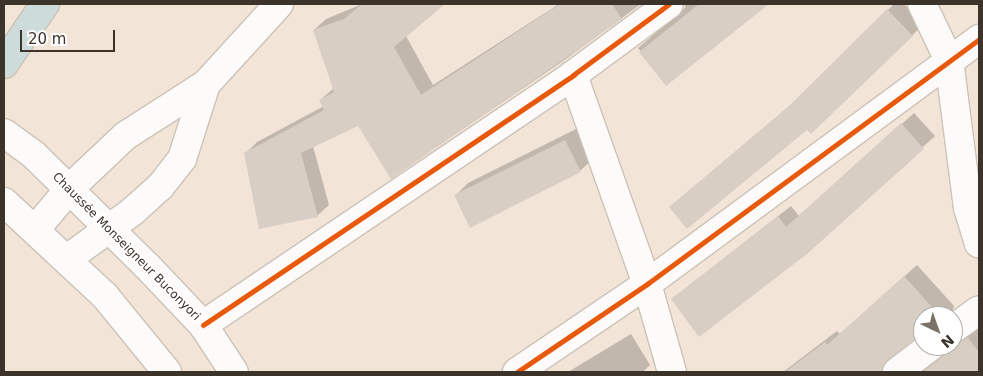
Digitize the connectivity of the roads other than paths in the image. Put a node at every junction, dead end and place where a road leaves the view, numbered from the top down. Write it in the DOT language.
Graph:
graph roads {
  1 [pos="45,4"];
  2 [pos="279,4"];
  3 [pos="669,4"];
  4 [pos="922,4"];
  5 [pos="979,39"];
  6 [pos="949,60"];
  7 [pos="4,64"];
  8 [pos="573,75"];
  9 [pos="206,84"];
  10 [pos="4,133"];
  11 [pos="69,189"];
  12 [pos="4,202"];
  13 [pos="109,229"];
  14 [pos="35,230"];
  15 [pos="979,244"];
  16 [pos="67,259"];
  17 [pos="647,284"];
  18 [pos="979,310"];
  19 [pos="963,322"];
  20 [pos="203,325"];
  21 [pos="918,356"];
  22 [pos="167,372"];
  23 [pos="234,372"];
  24 [pos="517,372"];
  25 [pos="672,372"];
  26 [pos="897,372"];
  1 -- 7 [label="highway"];
  2 -- 9 [label="street"];
  3 -- 8 [label="street"];
  4 -- 6 [label="street"];
  5 -- 6 [label="street"];
  6 -- 15 [label="street"];
  6 -- 17 [label="street"];
  8 -- 17 [label="street"];
  8 -- 20 [label="street"];
  9 -- 11 [label="street"];
  9 -- 13 [label="street"];
  10 -- 11 [label="street, Chaussée Monseigneur Buconyori"];
  11 -- 13 [label="street, Chaussée Monseigneur Buconyori"];
  11 -- 14 [label="street"];
  12 -- 14 [label="street"];
  13 -- 16 [label="street"];
  13 -- 20 [label="street, Chaussée Monseigneur Buconyori"];
  14 -- 16 [label="street"];
  16 -- 22 [label="street"];
  17 -- 24 [label="street"];
  17 -- 25 [label="street"];
  18 -- 19 [label="street"];
  20 -- 23 [label="street, Chaussée Monseigneur Buconyori"];
  21 -- 26 [label="street"];
}
